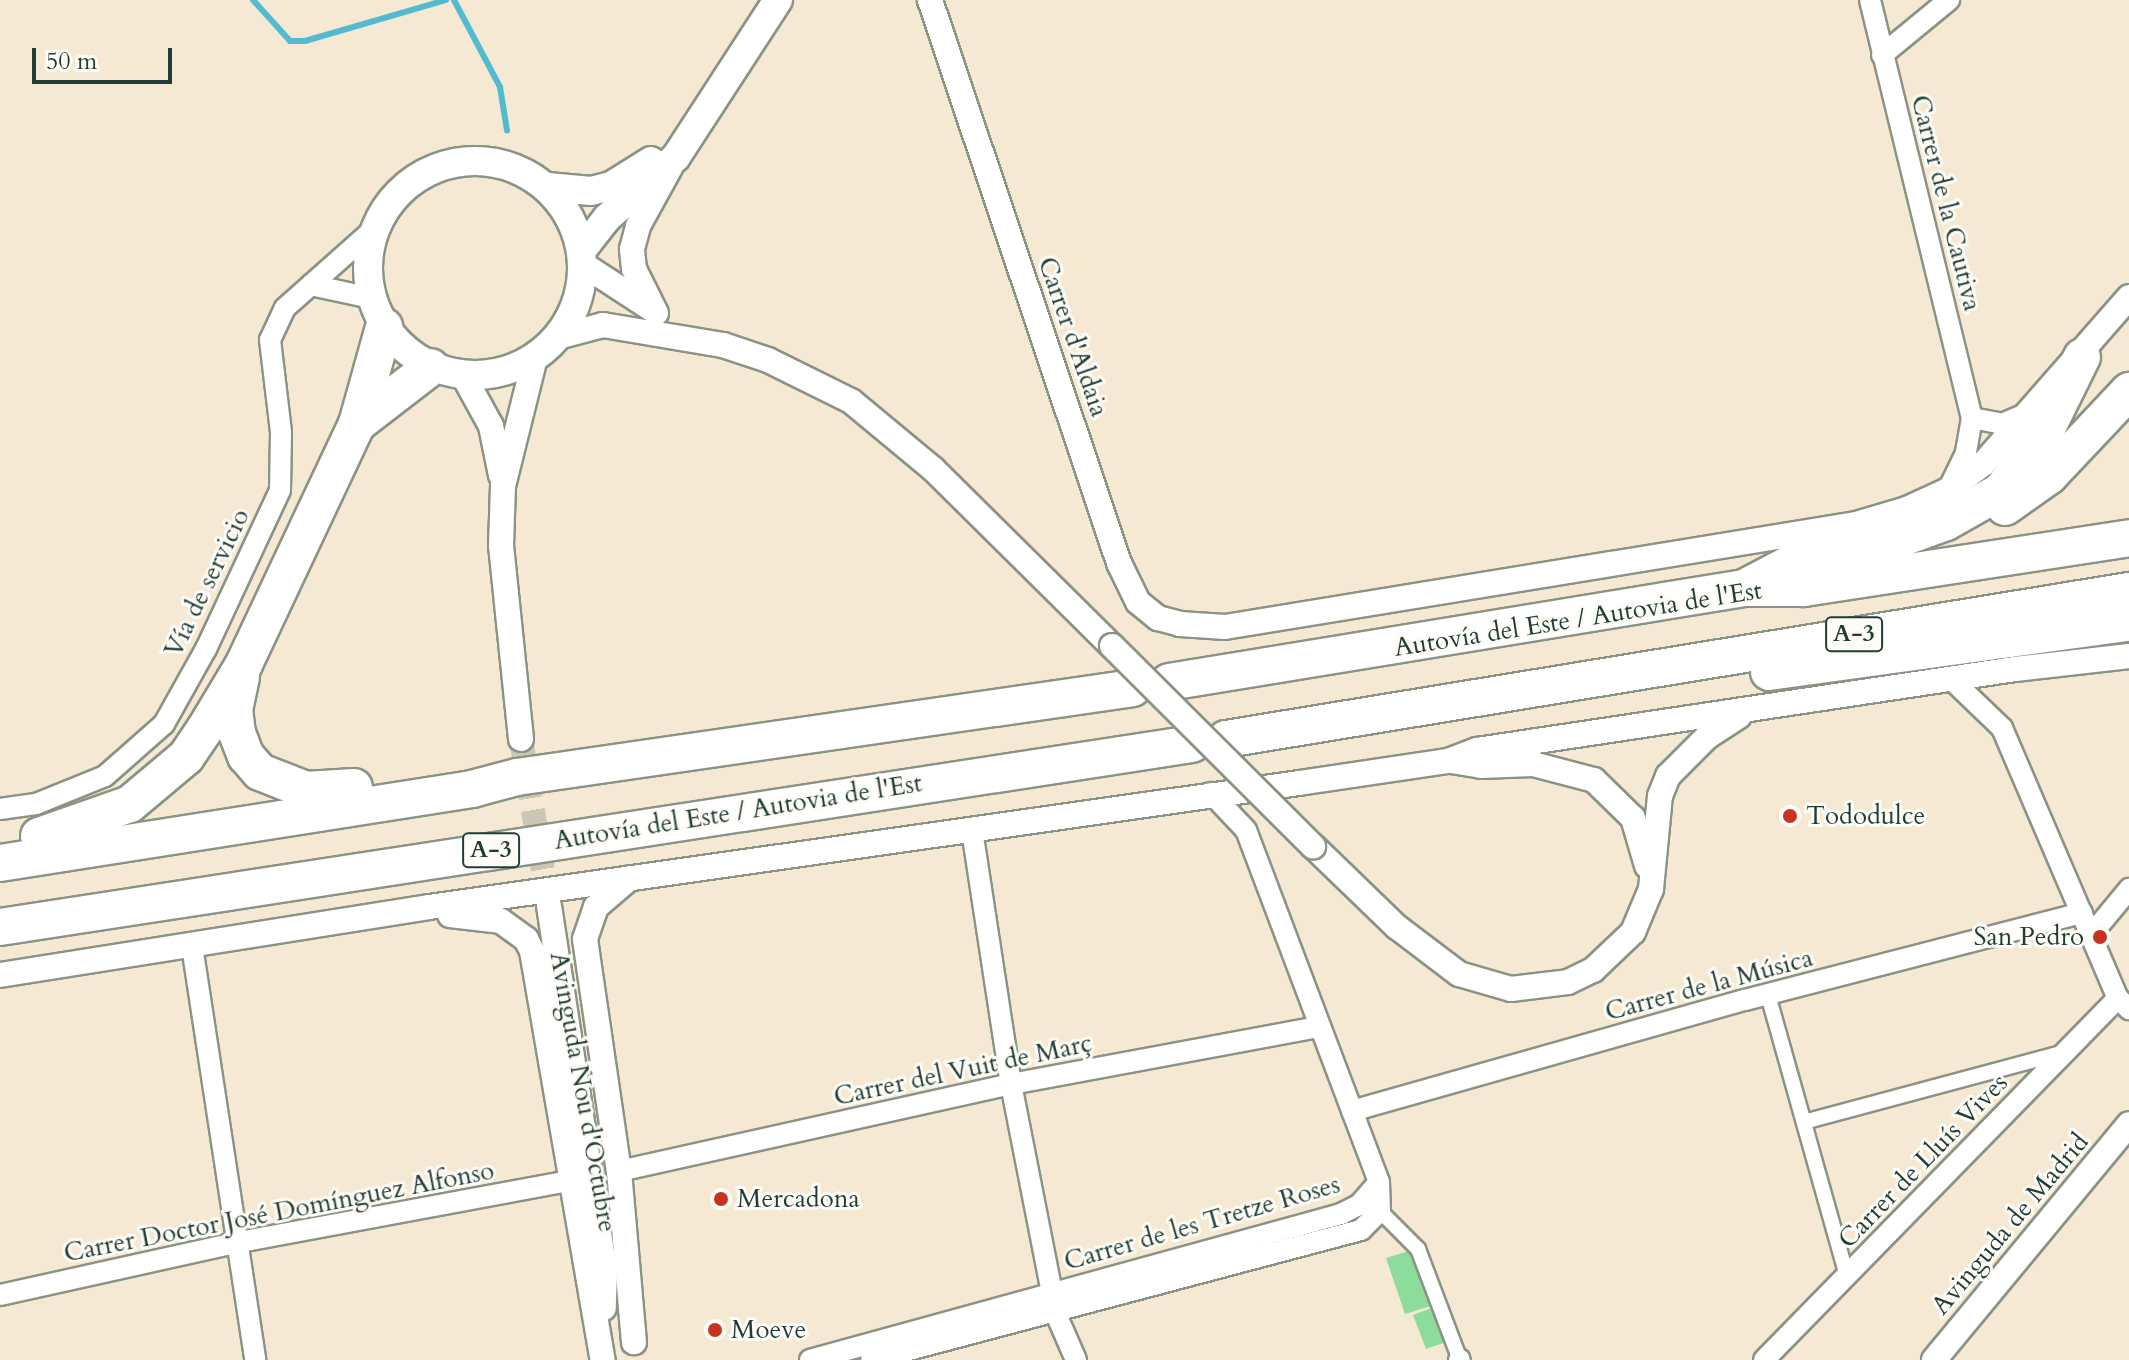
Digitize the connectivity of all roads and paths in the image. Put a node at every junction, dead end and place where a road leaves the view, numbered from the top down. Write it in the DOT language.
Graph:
graph roads {
  1 [pos="778,0"];
  2 [pos="930,0"];
  3 [pos="1870,0"];
  4 [pos="1949,0"];
  5 [pos="1882,55"];
  6 [pos="698,122"];
  7 [pos="676,157"];
  8 [pos="548,187"];
  9 [pos="373,230"];
  10 [pos="583,258"];
  11 [pos="311,285"];
  12 [pos="2129,297"];
  13 [pos="377,313"];
  14 [pos="656,313"];
  15 [pos="558,337"];
  16 [pos="723,345"];
  17 [pos="2082,357"];
  18 [pos="535,358"];
  19 [pos="447,371"];
  20 [pos="2129,391"];
  21 [pos="2031,411"];
  22 [pos="1972,418"];
  23 [pos="357,424"];
  24 [pos="503,486"];
  25 [pos="1948,490"];
  26 [pos="2129,538"];
  27 [pos="1786,567"];
  28 [pos="1744,588"];
  29 [pos="2129,591"];
  30 [pos="2129,623"];
  31 [pos="2129,656"];
  32 [pos="244,664"];
  33 [pos="1952,680"];
  34 [pos="1169,682"];
  35 [pos="1581,683"];
  36 [pos="1133,688"];
  37 [pos="1747,711"];
  38 [pos="521,739"];
  39 [pos="1448,761"];
  40 [pos="517,777"];
  41 [pos="1299,783"];
  42 [pos="1211,793"];
  43 [pos="0,809"];
  44 [pos="972,830"];
  45 [pos="1246,830"];
  46 [pos="0,843"];
  47 [pos="0,863"];
  48 [pos="630,878"];
  49 [pos="1651,889"];
  50 [pos="2129,889"];
  51 [pos="549,906"];
  52 [pos="429,907"];
  53 [pos="2082,913"];
  54 [pos="0,927"];
  55 [pos="2091,935"];
  56 [pos="192,946"];
  57 [pos="0,975"];
  58 [pos="1768,995"];
  59 [pos="2124,1004"];
  60 [pos="1320,1027"];
  61 [pos="2066,1052"];
  62 [pos="1011,1084"];
  63 [pos="1352,1111"];
  64 [pos="1804,1122"];
  65 [pos="2129,1124"];
  66 [pos="619,1171"];
  67 [pos="568,1181"];
  68 [pos="1379,1182"];
  69 [pos="1380,1211"];
  70 [pos="234,1243"];
  71 [pos="1847,1276"];
  72 [pos="605,1279"];
  73 [pos="1054,1293"];
  74 [pos="0,1295"];
  75 [pos="1056,1314"];
  76 [pos="640,1351"];
  77 [pos="603,1354"];
  78 [pos="255,1360"];
  79 [pos="810,1360"];
  80 [pos="871,1360"];
  81 [pos="1076,1360"];
  82 [pos="1460,1360"];
  83 [pos="1764,1360"];
  84 [pos="1934,1360"];
  1 -- 6 [label="main road"];
  2 -- 25 [label="street, Carrer d'Aldaia"];
  3 -- 5 [label="street, Carrer de la Cautiva"];
  4 -- 5 [label="street"];
  5 -- 22 [label="street, Carrer de la Cautiva"];
  6 -- 7 [label="main road"];
  6 -- 8 [label="main road"];
  7 -- 10 [label="main road"];
  7 -- 14 [label="street"];
  8 -- 9 [label="main road"];
  8 -- 10 [label="main road"];
  9 -- 11 [label="street, Vía de servicio"];
  9 -- 13 [label="main road"];
  10 -- 14 [label="street"];
  10 -- 15 [label="main road"];
  11 -- 13 [label="street"];
  11 -- 43 [label="street, Vía de servicio"];
  12 -- 17 [label="street, Carrer d'Aldaia"];
  13 -- 19 [label="main road"];
  13 -- 23 [label="highway"];
  14 -- 16 [label="street"];
  15 -- 16 [label="street"];
  15 -- 18 [label="main road"];
  16 -- 49 [label="street, bridge"];
  17 -- 21 [label="street, Carrer d'Aldaia"];
  17 -- 27 [label="highway"];
  18 -- 19 [label="main road"];
  18 -- 24 [label="street"];
  19 -- 23 [label="highway"];
  19 -- 24 [label="street"];
  20 -- 27 [label="highway"];
  21 -- 22 [label="street"];
  21 -- 25 [label="street, Carrer d'Aldaia"];
  22 -- 25 [label="street"];
  23 -- 32 [label="highway"];
  24 -- 38 [label="street"];
  26 -- 28 [label="highway, Autovía del Este / Autovia de l'Est / A-3"];
  27 -- 28 [label="highway"];
  28 -- 34 [label="highway, Autovía del Este / Autovia de l'Est / A-3"];
  29 -- 35 [label="highway, Autovía del Este / Autovia de l'Est / A-3"];
  30 -- 35 [label="highway"];
  31 -- 33 [label="street"];
  32 -- 40 [label="highway"];
  32 -- 46 [label="highway"];
  33 -- 37 [label="street"];
  33 -- 53 [label="street"];
  35 -- 54 [label="highway, Autovía del Este / Autovia de l'Est / A-3"];
  36 -- 40 [label="highway, A-3"];
  37 -- 39 [label="street"];
  37 -- 49 [label="street"];
  39 -- 41 [label="street"];
  39 -- 49 [label="street"];
  40 -- 47 [label="highway, A-3"];
  41 -- 42 [label="street"];
  41 -- 45 [label="street"];
  42 -- 44 [label="street"];
  42 -- 45 [label="street"];
  44 -- 48 [label="street"];
  44 -- 62 [label="street"];
  45 -- 60 [label="street"];
  48 -- 52 [label="street"];
  48 -- 66 [label="street, Avinguda Nou d'Octubre"];
  50 -- 55 [label="street"];
  51 -- 72 [label="street, Avinguda Nou d'Octubre"];
  52 -- 56 [label="street"];
  52 -- 67 [label="street, Avinguda Nou d'Octubre"];
  53 -- 55 [label="street"];
  53 -- 58 [label="street, Carrer de la Música"];
  55 -- 59 [label="street"];
  56 -- 57 [label="street"];
  56 -- 70 [label="street"];
  58 -- 63 [label="street, Carrer de la Música"];
  58 -- 64 [label="street"];
  59 -- 61 [label="street, Carrer de Lluís Vives"];
  60 -- 62 [label="street, Carrer del Vuit de Març"];
  60 -- 63 [label="street"];
  61 -- 64 [label="street"];
  61 -- 71 [label="street, Carrer de Lluís Vives"];
  62 -- 66 [label="street, Carrer del Vuit de Març"];
  62 -- 73 [label="street"];
  63 -- 68 [label="street"];
  64 -- 71 [label="street"];
  65 -- 84 [label="street, Avinguda de Madrid"];
  66 -- 76 [label="street, Avinguda Nou d'Octubre"];
  67 -- 70 [label="street, Carrer Doctor José Domínguez Alfonso"];
  67 -- 77 [label="street, Avinguda Nou d'Octubre"];
  68 -- 69 [label="street, Carrer de les Tretze Roses"];
  68 -- 73 [label="street, Carrer de les Tretze Roses"];
  69 -- 75 [label="street, Carrer de les Tretze Roses"];
  69 -- 82 [label="street"];
  70 -- 74 [label="street, Carrer Doctor José Domínguez Alfonso"];
  70 -- 78 [label="street"];
  71 -- 83 [label="street, Carrer de Lluís Vives"];
  72 -- 76 [label="street"];
  72 -- 77 [label="street"];
  73 -- 75 [label="street"];
  73 -- 79 [label="street, Carrer de les Tretze Roses"];
  75 -- 80 [label="street, Carrer de les Tretze Roses"];
  75 -- 81 [label="street"];
}
